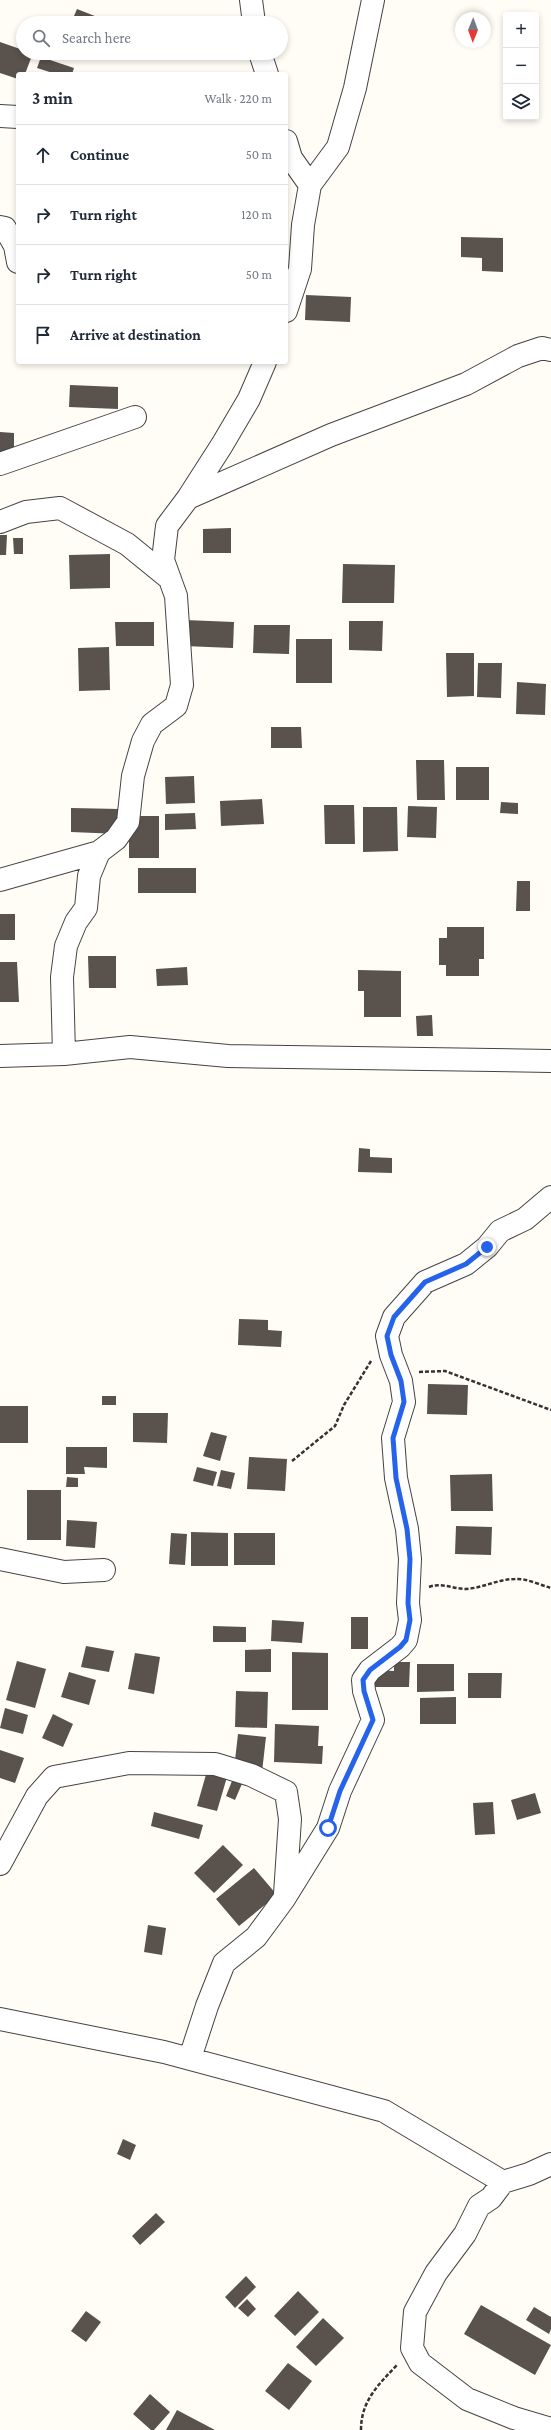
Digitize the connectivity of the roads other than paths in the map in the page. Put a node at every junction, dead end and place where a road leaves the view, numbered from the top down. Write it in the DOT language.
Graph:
graph roads {
  1 [pos="251,0"];
  2 [pos="373,0"];
  3 [pos="253,16"];
  4 [pos="262,60"];
  5 [pos="266,72"];
  6 [pos="0,116"];
  7 [pos="16,117"];
  8 [pos="288,147"];
  9 [pos="310,185"];
  10 [pos="0,227"];
  11 [pos="16,251"];
  12 [pos="288,305"];
  13 [pos="551,350"];
  14 [pos="264,364"];
  15 [pos="135,417"];
  16 [pos="0,464"];
  17 [pos="188,498"];
  18 [pos="0,522"];
  19 [pos="170,580"];
  20 [pos="99,852"];
  21 [pos="0,880"];
  22 [pos="64,1054"];
  23 [pos="0,1056"];
  24 [pos="551,1061"];
  25 [pos="551,1197"];
  26 [pos="0,1559"];
  27 [pos="104,1570"];
  28 [pos="0,1864"];
  29 [pos="284,1899"];
  30 [pos="0,2019"];
  31 [pos="190,2058"];
  32 [pos="551,2164"];
  33 [pos="503,2182"];
  34 [pos="551,2429"];
  1 -- 3 [label="street"];
  2 -- 9 [label="street"];
  4 -- 5 [label="street"];
  6 -- 7 [label="street"];
  8 -- 9 [label="street"];
  9 -- 12 [label="street"];
  10 -- 11 [label="street"];
  13 -- 17 [label="street"];
  14 -- 17 [label="street"];
  15 -- 16 [label="street"];
  17 -- 19 [label="street"];
  18 -- 19 [label="street"];
  19 -- 20 [label="street"];
  20 -- 21 [label="street"];
  20 -- 22 [label="street"];
  22 -- 23 [label="street"];
  22 -- 24 [label="street"];
  25 -- 29 [label="street"];
  26 -- 27 [label="street"];
  28 -- 29 [label="street"];
  29 -- 31 [label="street"];
  30 -- 31 [label="street"];
  31 -- 33 [label="street"];
  32 -- 33 [label="street"];
  33 -- 34 [label="street"];
}
